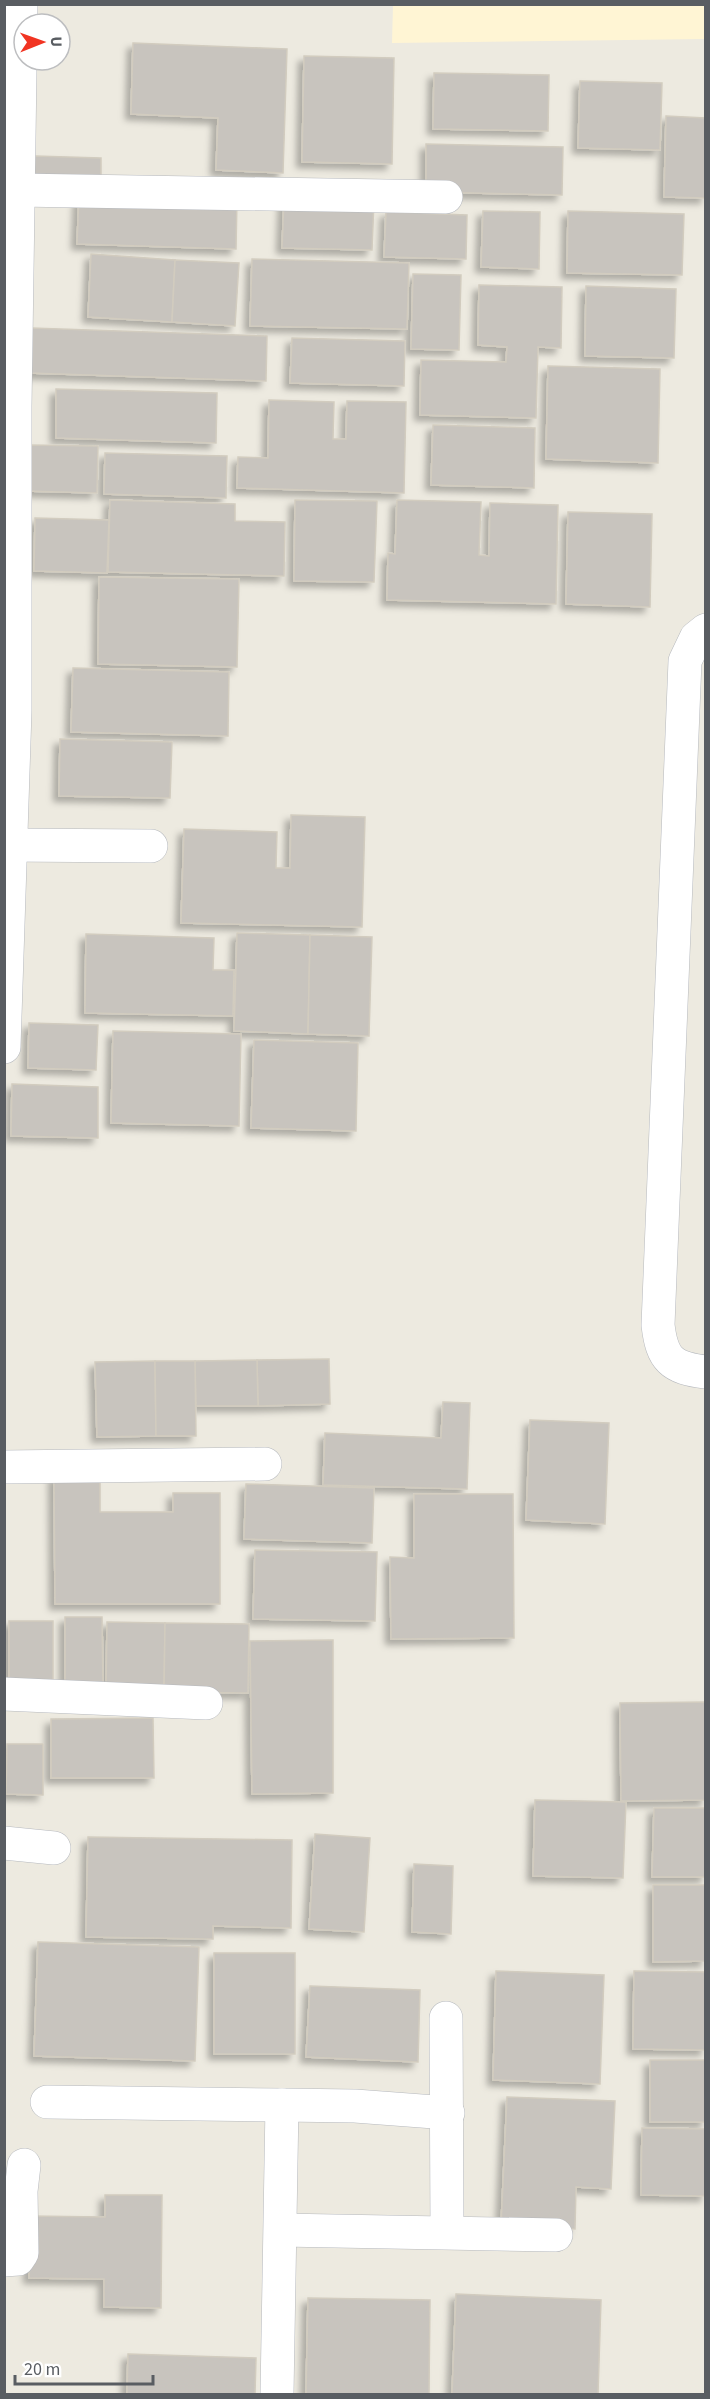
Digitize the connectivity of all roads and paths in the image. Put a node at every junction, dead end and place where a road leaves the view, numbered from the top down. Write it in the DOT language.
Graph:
graph roads {
  1 [pos="21,4"];
  2 [pos="18,190"];
  3 [pos="446,197"];
  4 [pos="10,406"];
  5 [pos="705,630"];
  6 [pos="10,711"];
  7 [pos="8,845"];
  8 [pos="151,846"];
  9 [pos="4,1047"];
  10 [pos="705,1372"];
  11 [pos="265,1464"];
  12 [pos="4,1467"];
  13 [pos="4,1694"];
  14 [pos="206,1703"];
  15 [pos="4,1843"];
  16 [pos="54,1848"];
  17 [pos="446,2018"];
  18 [pos="46,2102"];
  19 [pos="282,2105"];
  20 [pos="448,2113"];
  21 [pos="24,2165"];
  22 [pos="281,2230"];
  23 [pos="447,2232"];
  24 [pos="556,2235"];
  25 [pos="4,2260"];
  26 [pos="277,2394"];
  1 -- 2 [label="street"];
  2 -- 3 [label="street"];
  2 -- 4 [label="street"];
  4 -- 6 [label="street"];
  5 -- 10 [label="street"];
  6 -- 7 [label="street"];
  7 -- 8 [label="street"];
  7 -- 9 [label="street"];
  11 -- 12 [label="street"];
  13 -- 14 [label="street"];
  15 -- 16 [label="street"];
  17 -- 20 [label="street"];
  18 -- 19 [label="street"];
  19 -- 20 [label="street"];
  19 -- 22 [label="street"];
  20 -- 23 [label="street"];
  21 -- 25 [label="street"];
  22 -- 23 [label="street"];
  22 -- 26 [label="street"];
  23 -- 24 [label="street"];
}
